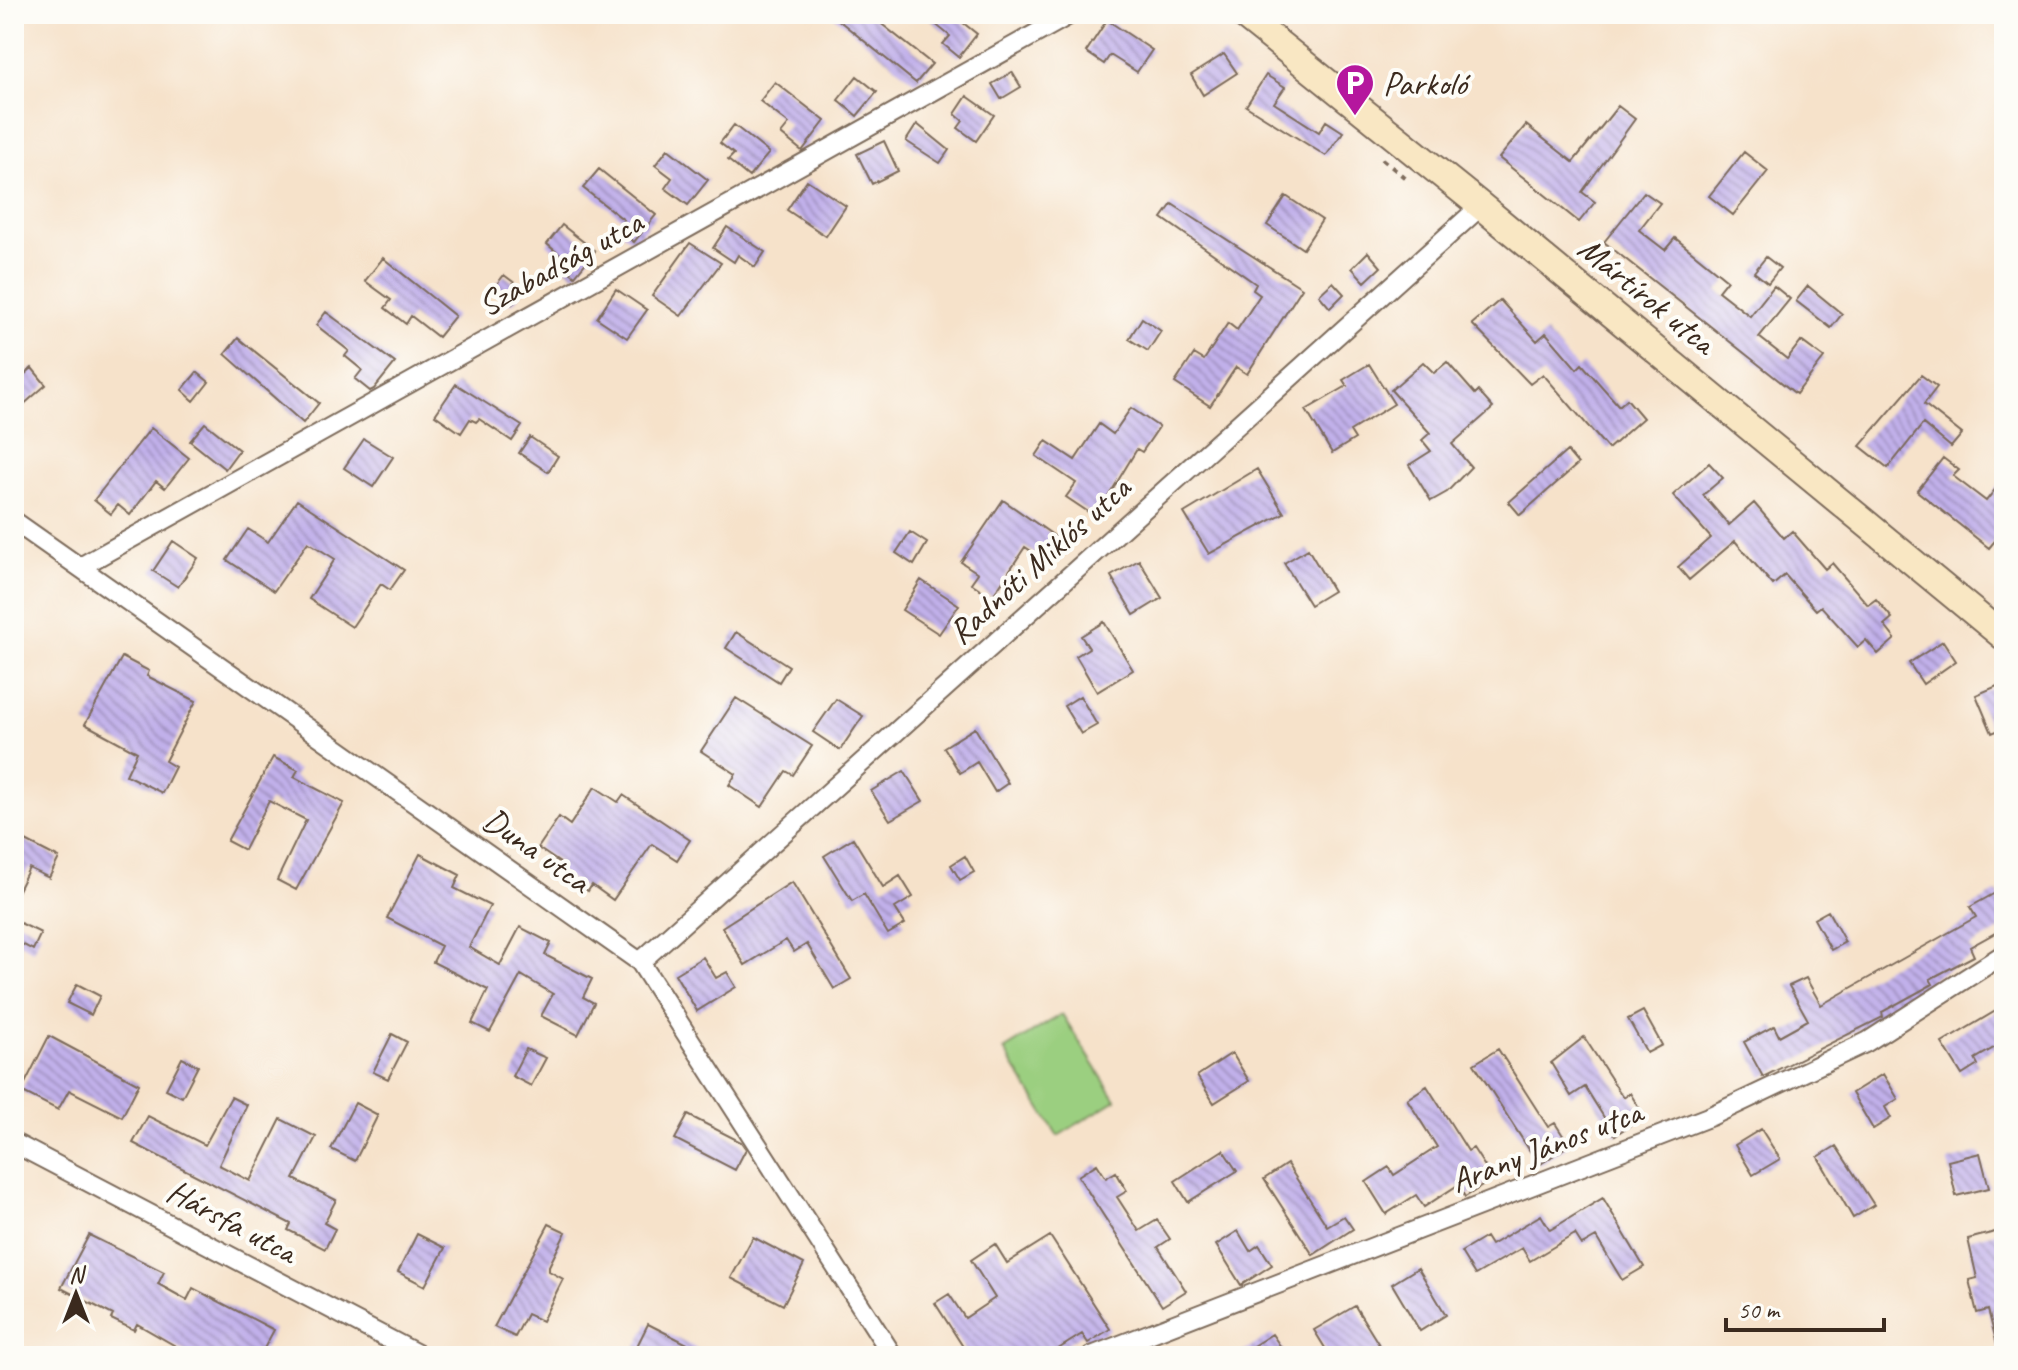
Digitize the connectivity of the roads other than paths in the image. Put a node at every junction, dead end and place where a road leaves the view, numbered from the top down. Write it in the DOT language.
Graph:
graph roads {
  1 [pos="1071,14"];
  2 [pos="1242,14"];
  3 [pos="1481,206"];
  4 [pos="14,521"];
  5 [pos="80,567"];
  6 [pos="2004,637"];
  7 [pos="2004,954"];
  8 [pos="640,962"];
  9 [pos="14,1143"];
  10 [pos="885,1354"];
  11 [pos="421,1356"];
  12 [pos="1092,1356"];
  1 -- 5 [label="street, Szabadság utca"];
  2 -- 3 [label="main road, Mártírok utca"];
  3 -- 6 [label="main road, Mártírok utca"];
  3 -- 8 [label="street, Radnóti Miklós utca"];
  4 -- 5 [label="street, Duna utca"];
  5 -- 8 [label="street, Duna utca"];
  7 -- 12 [label="street, Arany János utca"];
  8 -- 10 [label="street, Duna utca"];
  9 -- 11 [label="street, Hársfa utca"];
}
